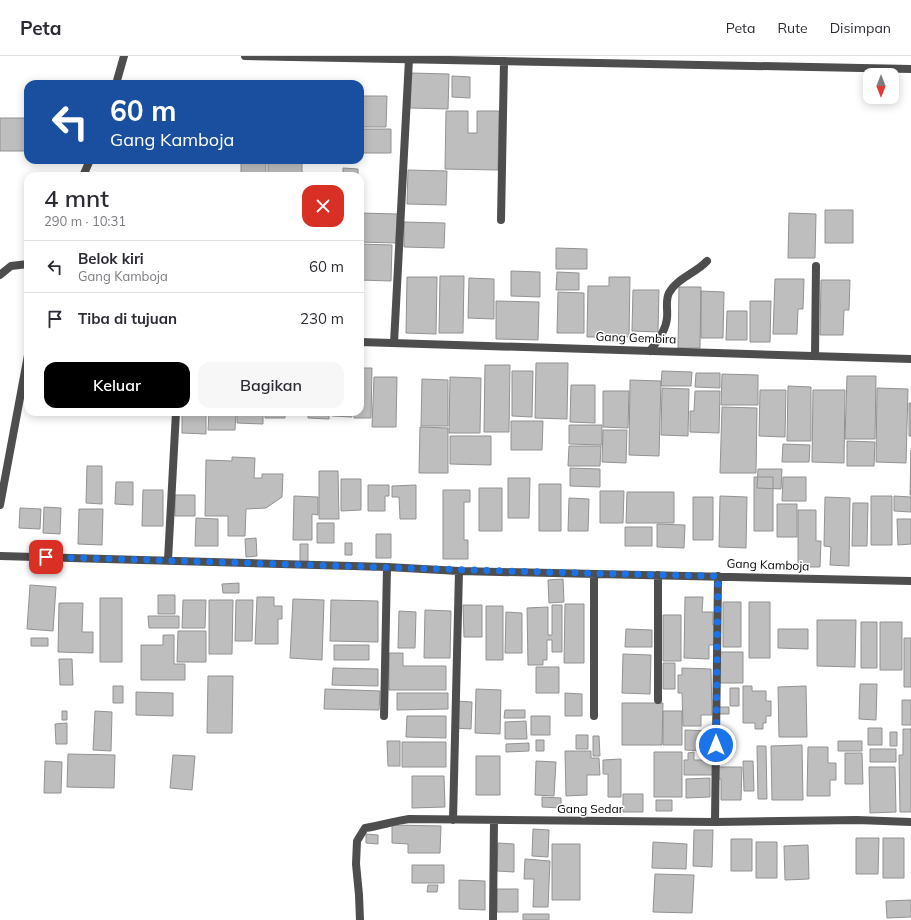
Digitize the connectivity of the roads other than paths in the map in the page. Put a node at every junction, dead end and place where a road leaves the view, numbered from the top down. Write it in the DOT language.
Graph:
graph roads {
  1 [pos="124,56"];
  2 [pos="245,56"];
  3 [pos="409,59"];
  4 [pos="504,61"];
  5 [pos="911,69"];
  6 [pos="117,80"];
  7 [pos="501,220"];
  8 [pos="707,261"];
  9 [pos="24,264"];
  10 [pos="816,266"];
  11 [pos="0,274"];
  12 [pos="364,342"];
  13 [pos="394,343"];
  14 [pos="650,351"];
  15 [pos="815,356"];
  16 [pos="911,359"];
  17 [pos="24,376"];
  18 [pos="176,416"];
  19 [pos="0,505"];
  20 [pos="0,556"];
  21 [pos="168,560"];
  22 [pos="387,567"];
  23 [pos="458,571"];
  24 [pos="594,574"];
  25 [pos="658,575"];
  26 [pos="718,576"];
  27 [pos="911,581"];
  28 [pos="658,700"];
  29 [pos="384,716"];
  30 [pos="594,716"];
  31 [pos="453,820"];
  32 [pos="494,820"];
  33 [pos="715,822"];
  34 [pos="911,822"];
  35 [pos="360,920"];
  36 [pos="494,920"];
  1 -- 6 [label="street"];
  2 -- 3 [label="street"];
  3 -- 4 [label="street"];
  3 -- 13 [label="street"];
  4 -- 5 [label="street"];
  4 -- 7 [label="street"];
  8 -- 14 [label="street"];
  9 -- 11 [label="street"];
  10 -- 15 [label="street"];
  12 -- 13 [label="street, Gang Gembira"];
  13 -- 14 [label="street, Gang Gembira"];
  14 -- 15 [label="street, Gang Gembira"];
  15 -- 16 [label="street, Gang Gembira"];
  17 -- 19 [label="street"];
  18 -- 21 [label="street"];
  20 -- 21 [label="street, Gang Kamboja"];
  21 -- 22 [label="street, Gang Kamboja"];
  22 -- 23 [label="street, Gang Kamboja"];
  22 -- 29 [label="street"];
  23 -- 24 [label="street, Gang Kamboja"];
  23 -- 31 [label="street"];
  24 -- 25 [label="street, Gang Kamboja"];
  24 -- 30 [label="street"];
  25 -- 26 [label="street, Gang Kamboja"];
  25 -- 28 [label="street"];
  26 -- 27 [label="street, Gang Kamboja"];
  26 -- 33 [label="street"];
  31 -- 32 [label="street, Gang Sedar"];
  31 -- 35 [label="street, Gang Sedar"];
  32 -- 33 [label="street, Gang Sedar"];
  32 -- 36 [label="street"];
  33 -- 34 [label="street, Gang Sedar"];
}
